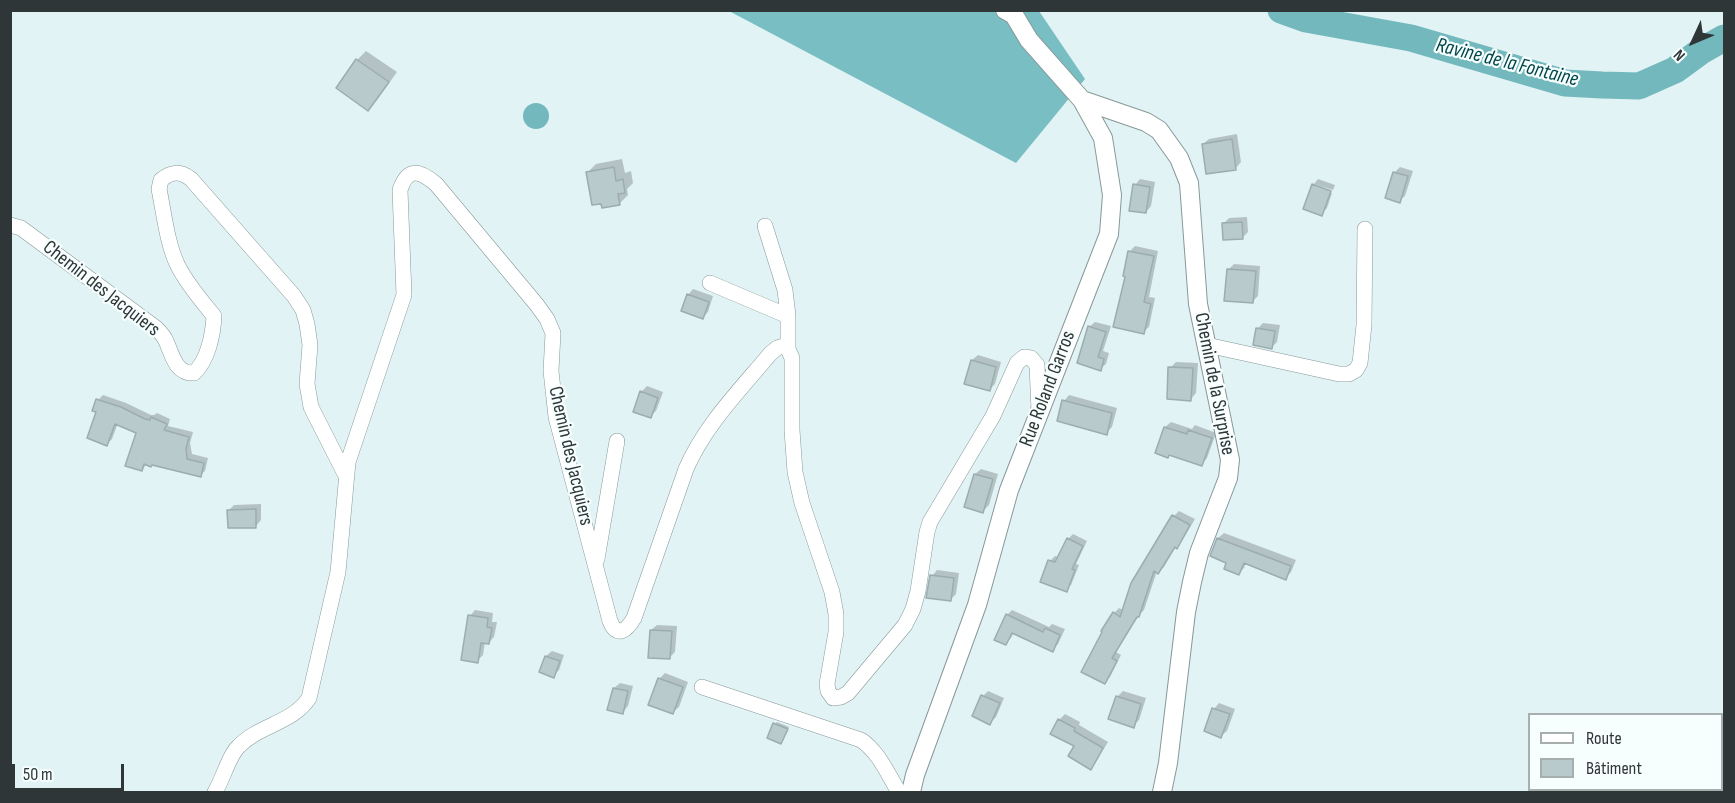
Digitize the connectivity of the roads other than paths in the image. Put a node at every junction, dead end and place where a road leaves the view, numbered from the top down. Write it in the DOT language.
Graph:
graph roads {
  1 [pos="1005,10"];
  2 [pos="1082,100"];
  3 [pos="10,225"];
  4 [pos="765,226"];
  5 [pos="1365,229"];
  6 [pos="710,284"];
  7 [pos="788,316"];
  8 [pos="1207,345"];
  9 [pos="788,349"];
  10 [pos="1039,413"];
  11 [pos="617,441"];
  12 [pos="346,477"];
  13 [pos="596,567"];
  14 [pos="702,687"];
  15 [pos="215,792"];
  16 [pos="899,792"];
  17 [pos="911,792"];
  18 [pos="1162,792"];
  1 -- 2 [label="main road, Rue Roland Garros"];
  2 -- 8 [label="main road, Chemin de la Surprise"];
  2 -- 10 [label="main road, Rue Roland Garros"];
  3 -- 12 [label="street, Chemin des Jacquiers"];
  4 -- 7 [label="street"];
  5 -- 8 [label="street"];
  6 -- 7 [label="street"];
  7 -- 9 [label="street"];
  8 -- 18 [label="main road, Chemin de la Surprise"];
  9 -- 10 [label="street"];
  9 -- 13 [label="street, Chemin des Jacquiers"];
  10 -- 17 [label="main road, Rue Roland Garros"];
  11 -- 13 [label="street"];
  12 -- 13 [label="street, Chemin des Jacquiers"];
  12 -- 15 [label="street"];
  14 -- 16 [label="street"];
}
